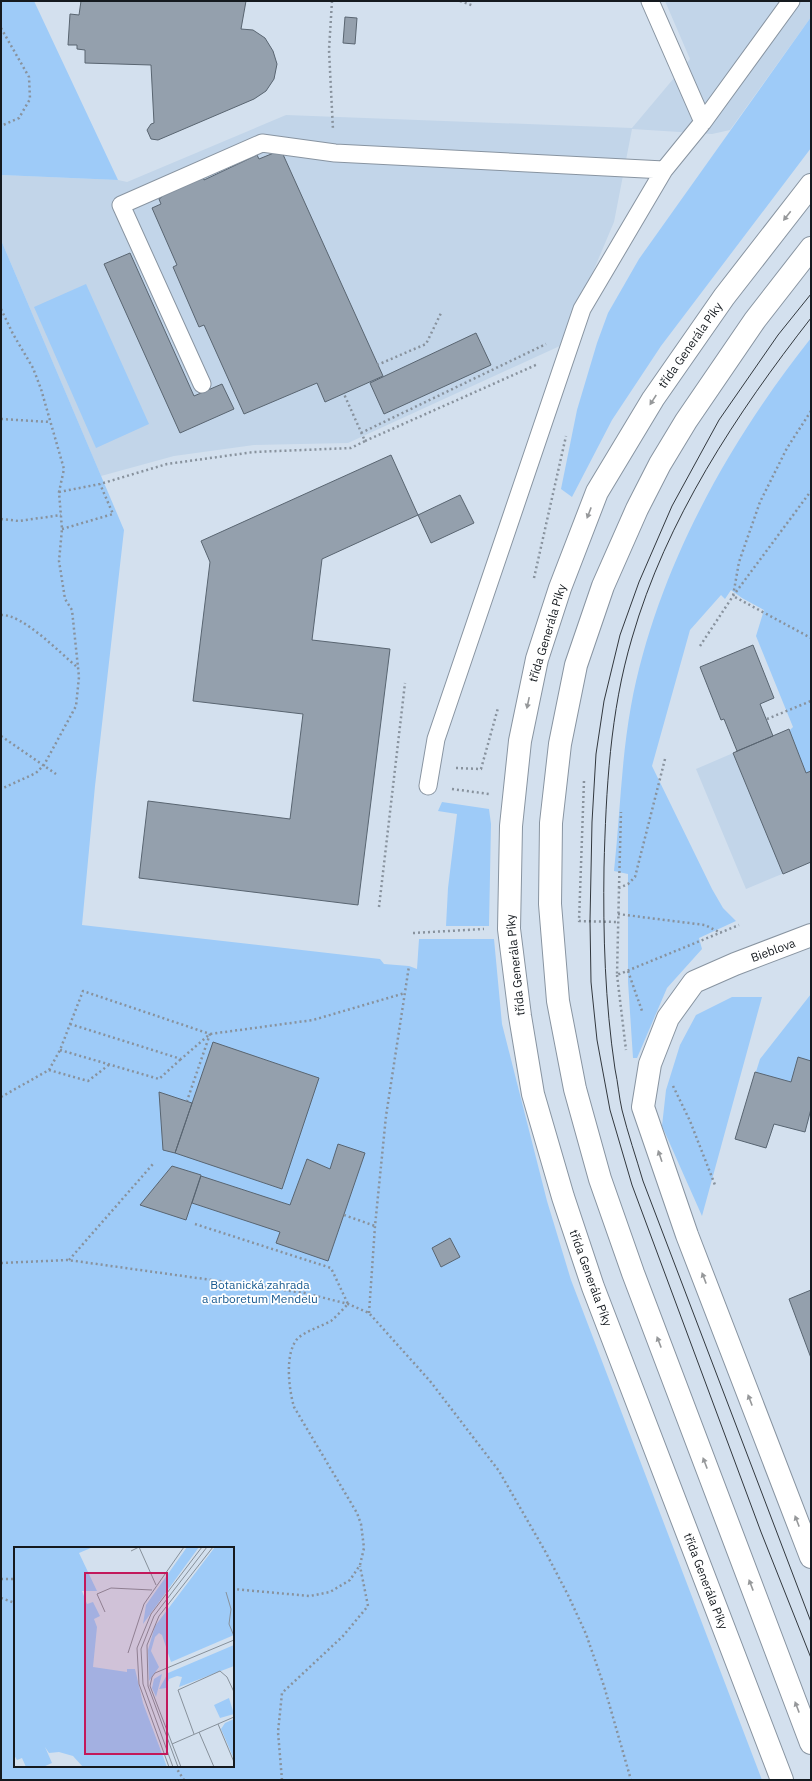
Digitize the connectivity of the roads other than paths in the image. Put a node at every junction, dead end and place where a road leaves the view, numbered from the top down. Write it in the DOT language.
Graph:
graph roads {
  1 [pos="650,1"];
  2 [pos="790,1"];
  3 [pos="703,122"];
  4 [pos="664,170"];
  5 [pos="811,185"];
  6 [pos="811,248"];
  7 [pos="202,384"];
  8 [pos="434,786"];
  9 [pos="811,935"];
  10 [pos="811,1557"];
  11 [pos="811,1743"];
  12 [pos="782,1780"];
  1 -- 3 [label="lane"];
  2 -- 3 [label="lane"];
  3 -- 4 [label="lane"];
  4 -- 7 [label="lane"];
  4 -- 8 [label="lane"];
  5 -- 12 [label="main road, třída Generála Píky, one-way"];
  11 -- 6 [label="main road, one-way"];
  10 -- 9 [label="main road, Bieblova, one-way"];
}
